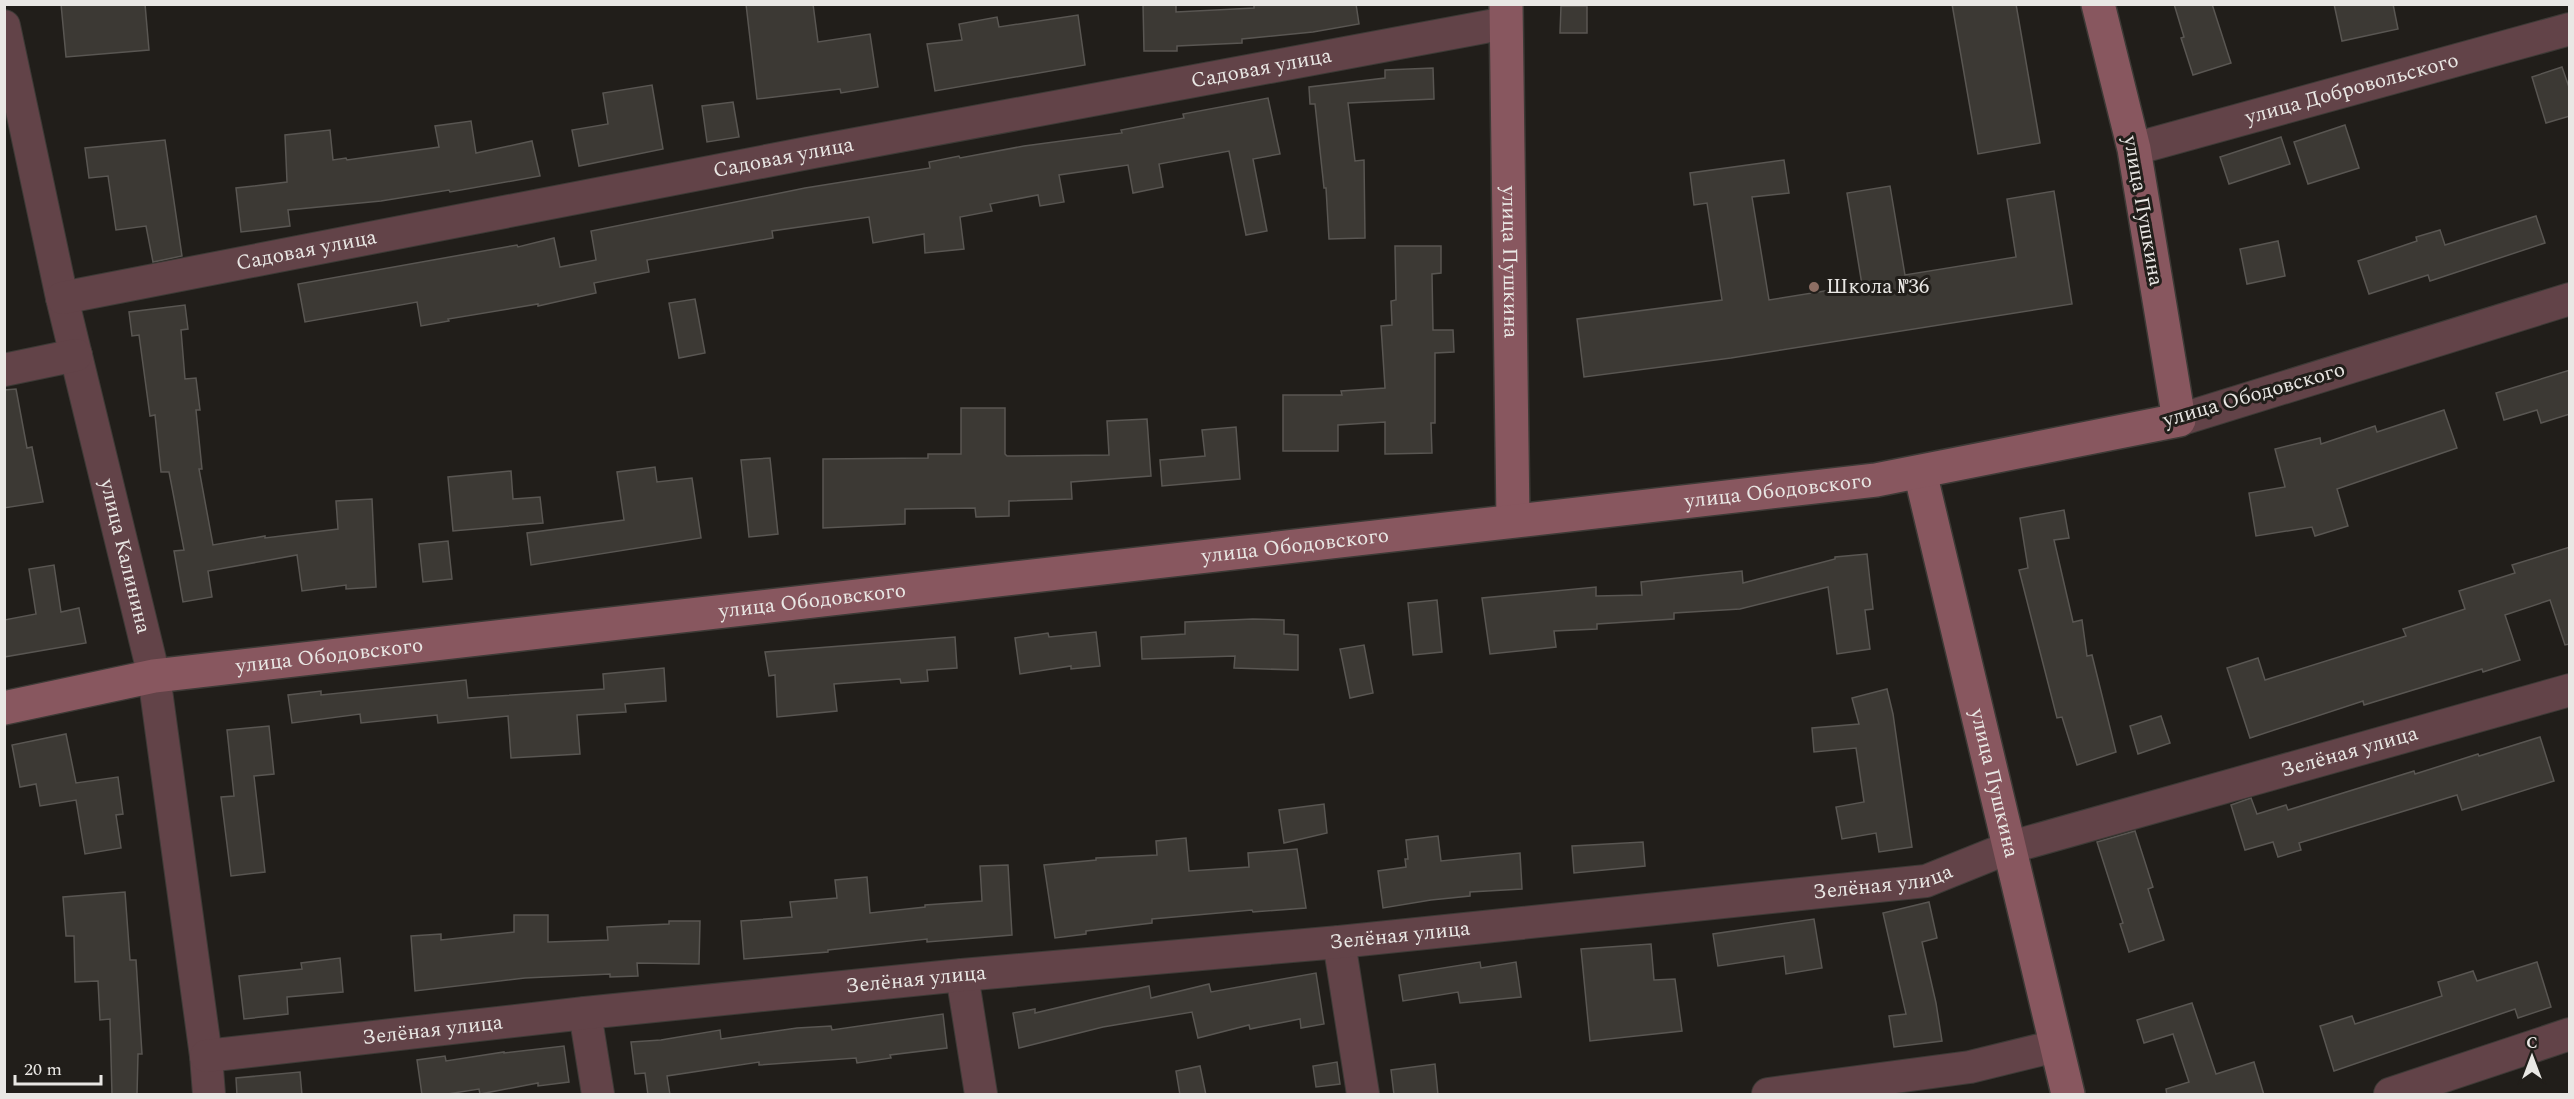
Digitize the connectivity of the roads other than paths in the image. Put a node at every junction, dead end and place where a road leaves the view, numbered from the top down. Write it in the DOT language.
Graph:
graph roads {
  1 [pos="2098,4"];
  2 [pos="1506,14"];
  3 [pos="4,26"];
  4 [pos="2570,29"];
  5 [pos="2134,149"];
  6 [pos="62,298"];
  7 [pos="2570,299"];
  8 [pos="76,355"];
  9 [pos="4,370"];
  10 [pos="2179,420"];
  11 [pos="1920,472"];
  12 [pos="1513,520"];
  13 [pos="154,676"];
  14 [pos="2570,690"];
  15 [pos="4,708"];
  16 [pos="2007,848"];
  17 [pos="1339,942"];
  18 [pos="962,975"];
  19 [pos="585,1013"];
  20 [pos="2570,1034"];
  21 [pos="2056,1046"];
  22 [pos="206,1056"];
  23 [pos="209,1095"];
  24 [pos="598,1095"];
  25 [pos="981,1095"];
  26 [pos="1363,1095"];
  27 [pos="1768,1095"];
  28 [pos="2067,1095"];
  29 [pos="2390,1095"];
  1 -- 5 [label="street, улица Пушкина"];
  2 -- 6 [label="street, Садовая улица"];
  2 -- 12 [label="street, улица Пушкина"];
  3 -- 6 [label="street, улица Калинина"];
  4 -- 5 [label="street, улица Добровольского"];
  5 -- 10 [label="street, улица Пушкина"];
  6 -- 8 [label="street, улица Калинина"];
  7 -- 10 [label="street, улица Ободовского"];
  8 -- 9 [label="street"];
  8 -- 13 [label="street, улица Калинина"];
  10 -- 11 [label="street, улица Ободовского"];
  11 -- 12 [label="street, улица Ободовского"];
  11 -- 16 [label="street, улица Пушкина"];
  12 -- 13 [label="street, улица Ободовского"];
  13 -- 15 [label="street, улица Ободовского"];
  13 -- 22 [label="street, улица Калинина"];
  14 -- 16 [label="street, Зелёная улица"];
  16 -- 17 [label="street, Зелёная улица"];
  16 -- 21 [label="street, улица Пушкина"];
  17 -- 18 [label="street, Зелёная улица"];
  17 -- 26 [label="street"];
  18 -- 19 [label="street, Зелёная улица"];
  18 -- 25 [label="street"];
  19 -- 22 [label="street, Зелёная улица"];
  19 -- 24 [label="street"];
  20 -- 29 [label="street"];
  21 -- 27 [label="street"];
  21 -- 28 [label="street, улица Пушкина"];
  22 -- 23 [label="street, улица Калинина"];
}
